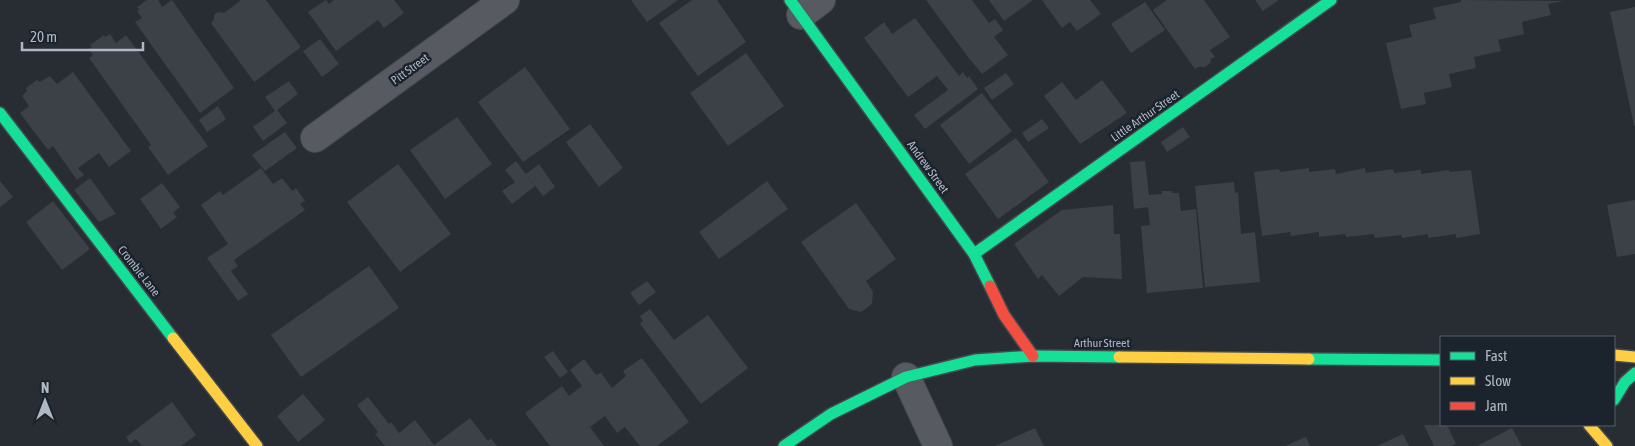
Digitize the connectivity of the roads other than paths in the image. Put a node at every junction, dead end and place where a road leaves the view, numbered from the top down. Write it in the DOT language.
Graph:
graph roads {
  1 [pos="505,0"];
  2 [pos="1332,0"];
  3 [pos="804,5"];
  4 [pos="0,113"];
  5 [pos="315,138"];
  6 [pos="974,254"];
  7 [pos="1615,355"];
  8 [pos="1033,356"];
  9 [pos="1635,356"];
  10 [pos="1440,360"];
  11 [pos="1635,373"];
  12 [pos="906,377"];
  13 [pos="1615,398"];
  14 [pos="1590,426"];
  15 [pos="1606,430"];
  16 [pos="257,446"];
  17 [pos="784,446"];
  18 [pos="938,446"];
  19 [pos="1607,446"];
  1 -- 5 [label="street, Pitt Street"];
  2 -- 6 [label="street, Little Arthur Street"];
  3 -- 6 [label="street, Andrew Street"];
  4 -- 16 [label="street, Crombie Lane"];
  6 -- 8 [label="street, Andrew Street"];
  7 -- 9 [label="street"];
  8 -- 10 [label="street, Arthur Street"];
  8 -- 12 [label="street, Arthur Street"];
  11 -- 13 [label="street"];
  12 -- 17 [label="street, Arthur Street"];
  12 -- 18 [label="street"];
  14 -- 19 [label="street"];
  15 -- 19 [label="street"];
}
